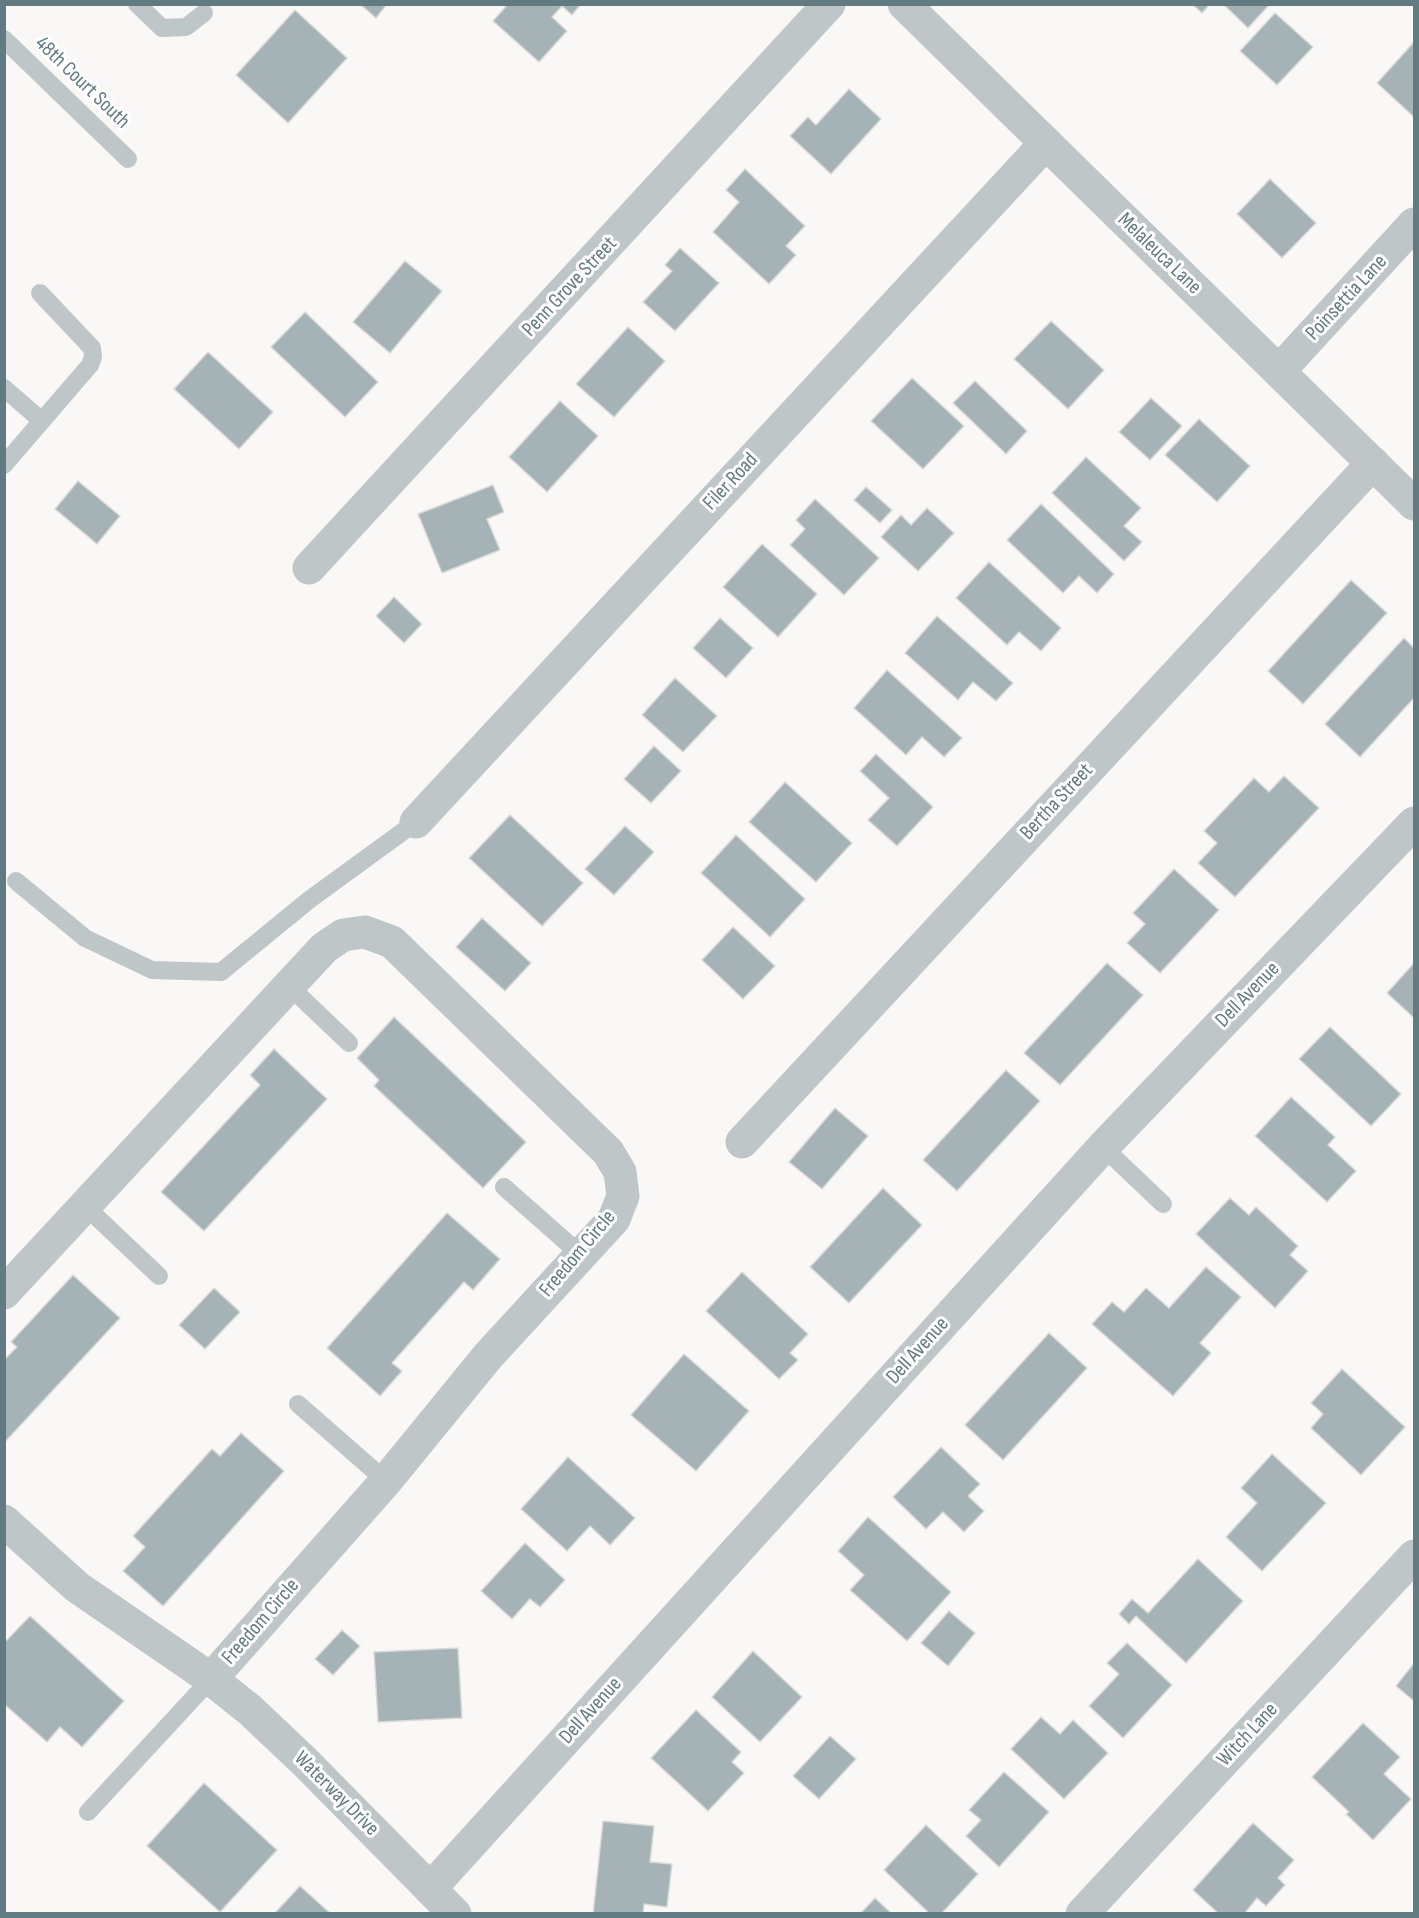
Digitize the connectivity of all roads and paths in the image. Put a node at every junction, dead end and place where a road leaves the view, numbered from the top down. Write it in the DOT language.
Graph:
graph roads {
  1 [pos="137,4"];
  2 [pos="830,4"];
  3 [pos="904,4"];
  4 [pos="204,13"];
  5 [pos="4,39"];
  6 [pos="1046,143"];
  7 [pos="128,159"];
  8 [pos="1414,224"];
  9 [pos="40,293"];
  10 [pos="1279,371"];
  11 [pos="4,388"];
  12 [pos="42,421"];
  13 [pos="1373,463"];
  14 [pos="4,465"];
  15 [pos="1414,504"];
  16 [pos="309,568"];
  17 [pos="416,822"];
  18 [pos="1414,823"];
  19 [pos="16,881"];
  20 [pos="289,986"];
  21 [pos="349,1042"];
  22 [pos="742,1142"];
  23 [pos="1102,1147"];
  24 [pos="504,1187"];
  25 [pos="1163,1204"];
  26 [pos="85,1206"];
  27 [pos="580,1255"];
  28 [pos="159,1276"];
  29 [pos="4,1293"];
  30 [pos="298,1404"];
  31 [pos="386,1481"];
  32 [pos="4,1521"];
  33 [pos="1414,1556"];
  34 [pos="211,1679"];
  35 [pos="88,1812"];
  36 [pos="430,1889"];
  37 [pos="1086,1912"];
  38 [pos="455,1914"];
  1 -- 4 [label="lane"];
  2 -- 16 [label="street, Penn Grove Street"];
  3 -- 6 [label="street, Melaleuca Lane"];
  5 -- 7 [label="lane, 48th Court South"];
  6 -- 10 [label="street, Melaleuca Lane"];
  6 -- 17 [label="street, Filer Road"];
  8 -- 10 [label="street, Poinsettia Lane"];
  9 -- 12 [label="lane"];
  10 -- 13 [label="street, Melaleuca Lane"];
  11 -- 12 [label="lane"];
  12 -- 14 [label="lane"];
  13 -- 15 [label="street, Melaleuca Lane"];
  13 -- 22 [label="street, Bertha Street"];
  17 -- 19 [label="lane"];
  18 -- 23 [label="street, Dell Avenue"];
  20 -- 21 [label="lane"];
  20 -- 26 [label="street, Freedom Circle"];
  20 -- 27 [label="street, Freedom Circle"];
  23 -- 25 [label="lane"];
  23 -- 36 [label="street, Dell Avenue"];
  24 -- 27 [label="lane"];
  26 -- 28 [label="lane"];
  26 -- 29 [label="street, Freedom Circle"];
  27 -- 31 [label="street, Freedom Circle"];
  30 -- 31 [label="lane"];
  31 -- 34 [label="street, Freedom Circle"];
  32 -- 34 [label="street, Freedom Circle"];
  33 -- 37 [label="street, Witch Lane"];
  34 -- 35 [label="lane"];
  34 -- 36 [label="street, Waterway Drive"];
  36 -- 38 [label="street, Waterway Drive"];
}
